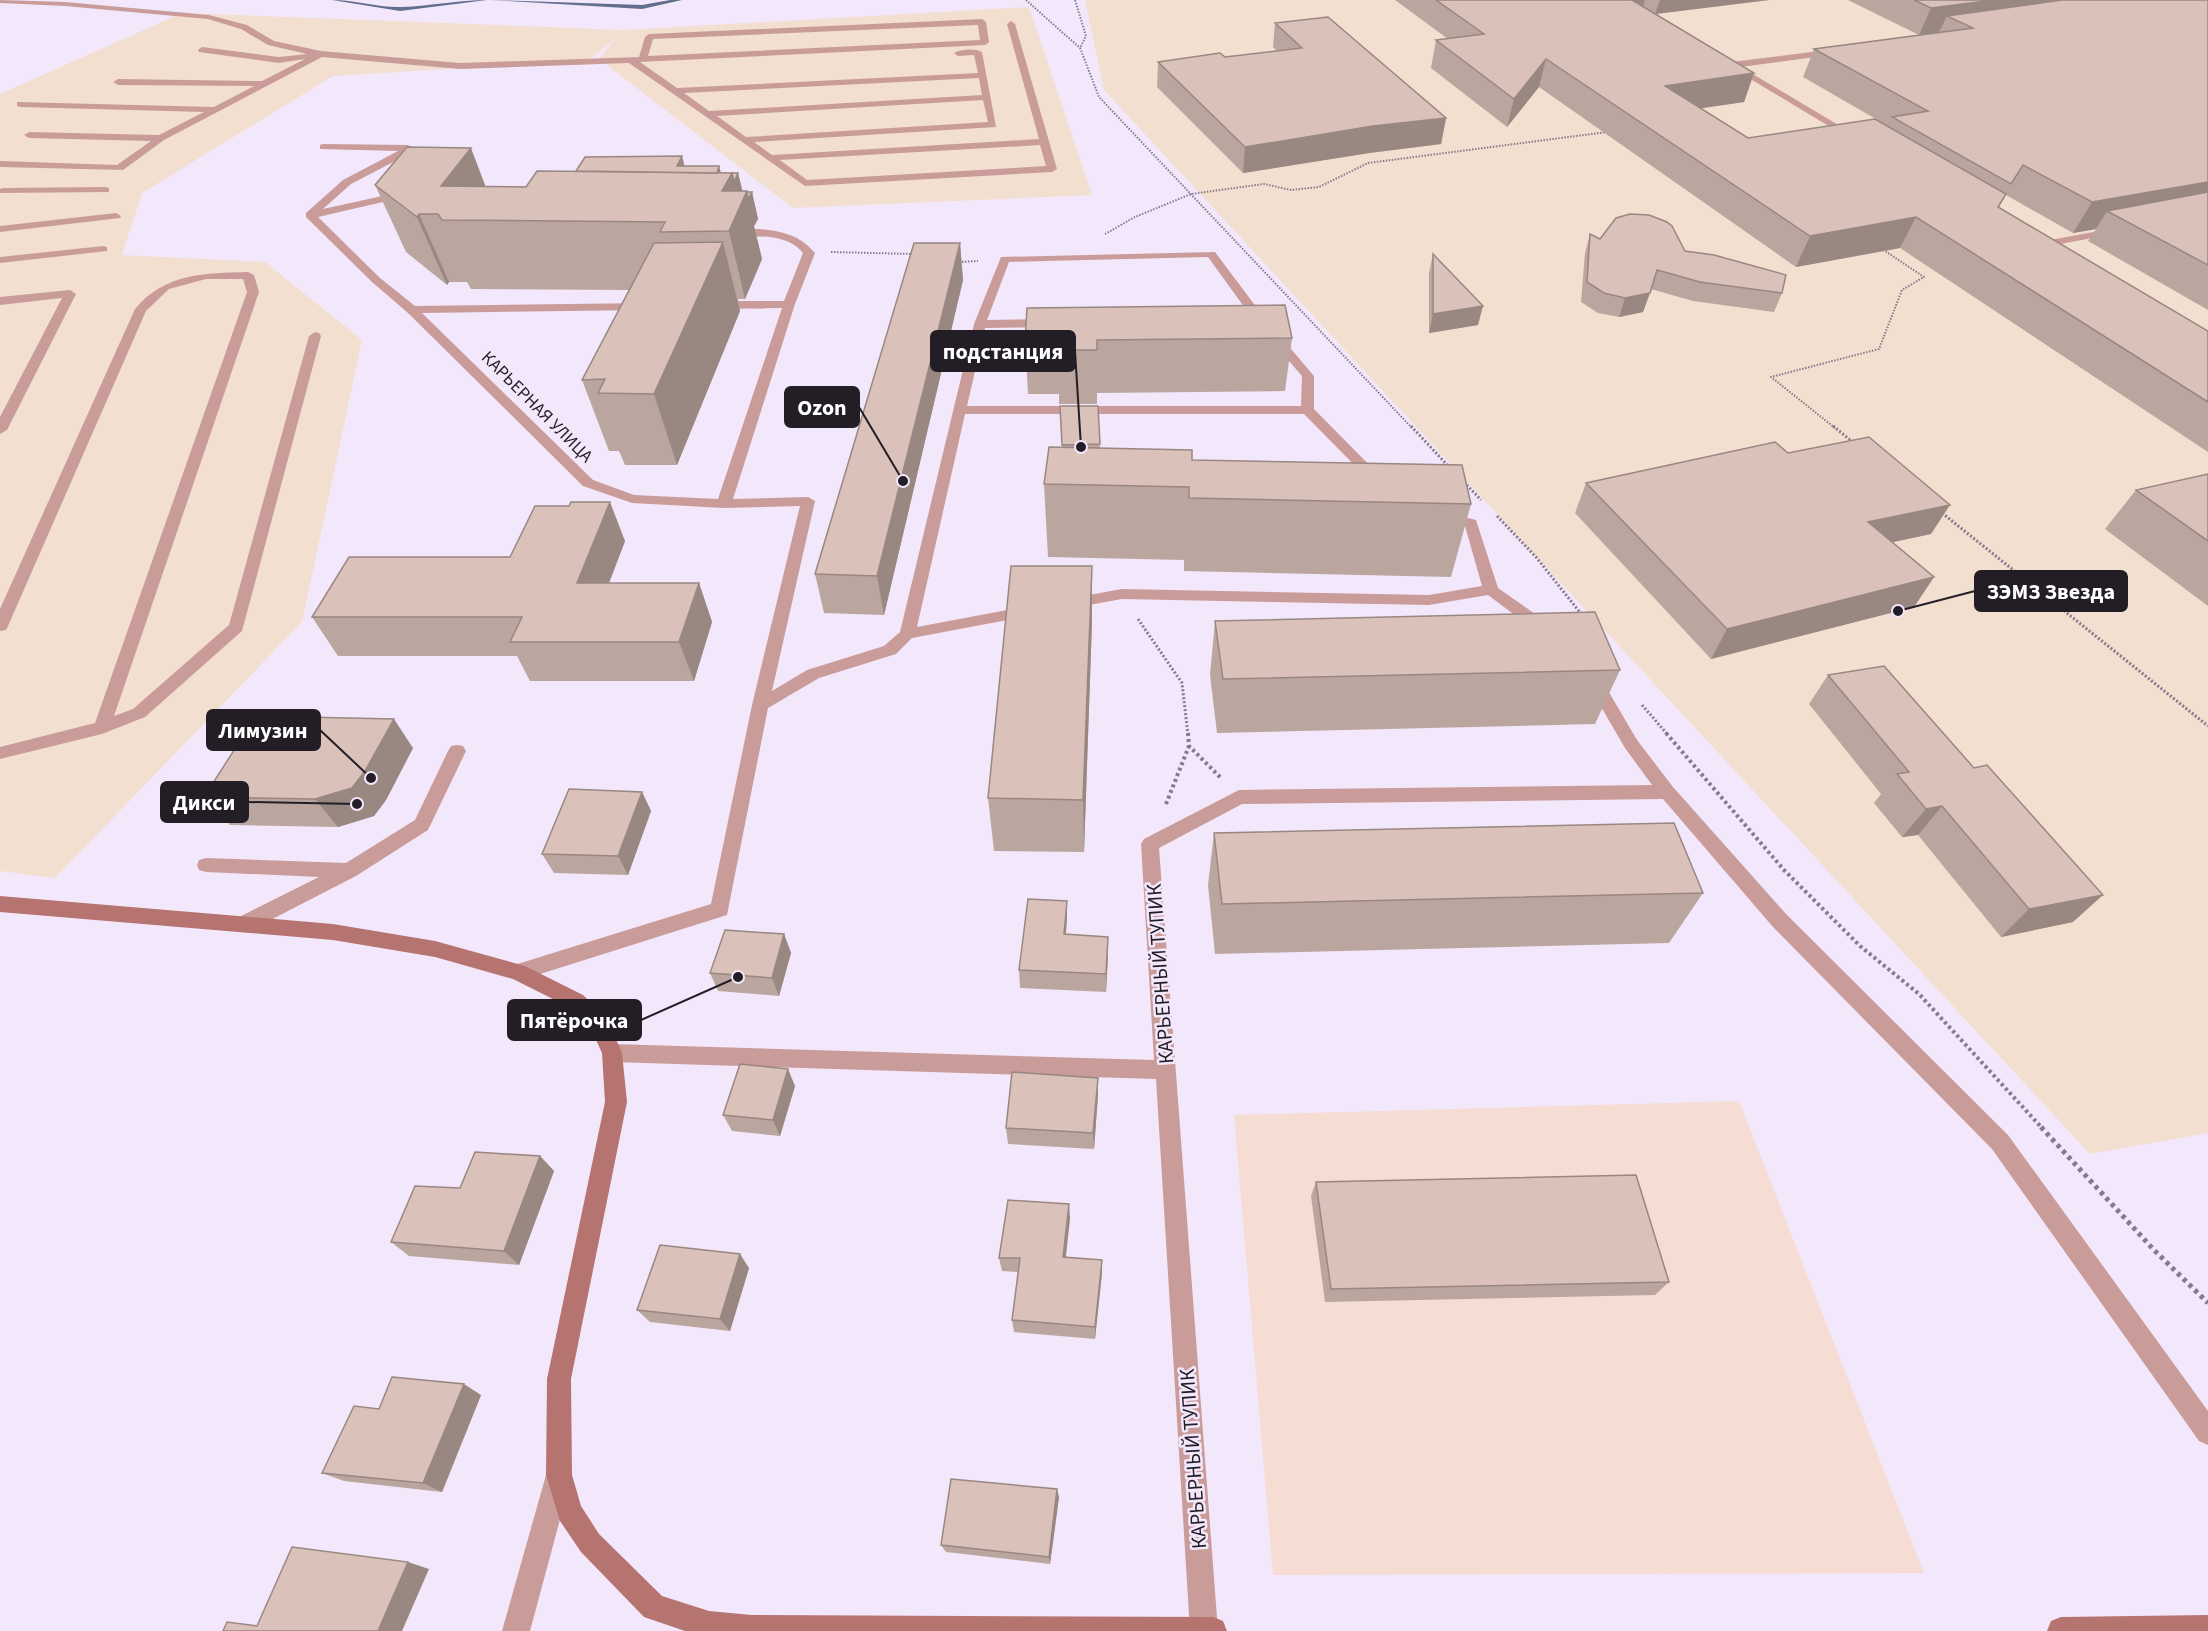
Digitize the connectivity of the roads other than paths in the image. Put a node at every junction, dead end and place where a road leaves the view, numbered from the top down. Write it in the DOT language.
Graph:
graph roads {
  1 [pos="0,1"];
  2 [pos="1011,24"];
  3 [pos="202,50"];
  4 [pos="1848,50"];
  5 [pos="321,54"];
  6 [pos="1722,60"];
  7 [pos="644,64"];
  8 [pos="1732,66"];
  9 [pos="983,75"];
  10 [pos="118,82"];
  11 [pos="264,83"];
  12 [pos="675,91"];
  13 [pos="987,97"];
  14 [pos="20,104"];
  15 [pos="214,109"];
  16 [pos="708,114"];
  17 [pos="29,135"];
  18 [pos="160,138"];
  19 [pos="744,140"];
  20 [pos="1045,142"];
  21 [pos="1863,144"];
  22 [pos="323,147"];
  23 [pos="770,158"];
  24 [pos="0,164"];
  25 [pos="105,190"];
  26 [pos="1,191"];
  27 [pos="413,192"];
  28 [pos="310,215"];
  29 [pos="116,216"];
  30 [pos="2127,228"];
  31 [pos="0,229"];
  32 [pos="717,234"];
  33 [pos="103,249"];
  34 [pos="2055,258"];
  35 [pos="0,260"];
  36 [pos="0,301"];
  37 [pos="789,304"];
  38 [pos="707,305"];
  39 [pos="660,306"];
  40 [pos="412,309"];
  41 [pos="1061,322"];
  42 [pos="980,324"];
  43 [pos="315,336"];
  44 [pos="960,410"];
  45 [pos="1307,411"];
  46 [pos="0,430"];
  47 [pos="1384,486"];
  48 [pos="724,504"];
  49 [pos="1430,511"];
  50 [pos="1491,590"];
  51 [pos="0,626"];
  52 [pos="907,634"];
  53 [pos="1557,639"];
  54 [pos="1583,663"];
  55 [pos="760,705"];
  56 [pos="102,728"];
  57 [pos="457,751"];
  58 [pos="0,753"];
  59 [pos="1666,792"];
  60 [pos="206,865"];
  61 [pos="349,871"];
  62 [pos="0,903"];
  63 [pos="246,923"];
  64 [pos="518,972"];
  65 [pos="612,1053"];
  66 [pos="1167,1070"];
  67 [pos="2208,1432"];
  68 [pos="559,1475"];
  69 [pos="2208,1629"];
  70 [pos="516,1631"];
  71 [pos="1204,1631"];
  72 [pos="1213,1631"];
  73 [pos="2061,1631"];
  1 -- 5 [label="street"];
  2 -- 20 [label="street"];
  3 -- 5 [label="street"];
  4 -- 8 [label="street"];
  5 -- 7 [label="street"];
  5 -- 11 [label="street"];
  6 -- 8 [label="street"];
  7 -- 7 [label="street"];
  7 -- 9 [label="street"];
  7 -- 12 [label="street"];
  8 -- 21 [label="street"];
  9 -- 12 [label="street"];
  9 -- 13 [label="street"];
  10 -- 11 [label="street"];
  11 -- 15 [label="street"];
  12 -- 16 [label="street"];
  13 -- 16 [label="street"];
  13 -- 19 [label="street"];
  14 -- 15 [label="street"];
  15 -- 18 [label="street"];
  16 -- 19 [label="street"];
  17 -- 18 [label="street"];
  18 -- 24 [label="street"];
  19 -- 23 [label="street"];
  20 -- 23 [label="street"];
  20 -- 23 [label="street"];
  22 -- 28 [label="street"];
  25 -- 26 [label="street"];
  27 -- 28 [label="street"];
  28 -- 40 [label="street, КАРЬЕРНАЯ УЛИЦА"];
  29 -- 31 [label="street"];
  30 -- 34 [label="street"];
  32 -- 37 [label="street"];
  33 -- 35 [label="street"];
  36 -- 46 [label="street"];
  37 -- 38 [label="street"];
  37 -- 48 [label="street"];
  39 -- 40 [label="street"];
  40 -- 48 [label="street, КАРЬЕРНАЯ УЛИЦА"];
  41 -- 42 [label="street"];
  42 -- 44 [label="street"];
  42 -- 45 [label="street"];
  43 -- 56 [label="street"];
  44 -- 45 [label="street"];
  44 -- 52 [label="street"];
  45 -- 47 [label="street"];
  48 -- 55 [label="street, КАРЬЕРНАЯ УЛИЦА"];
  49 -- 50 [label="street"];
  50 -- 52 [label="street"];
  50 -- 53 [label="street"];
  51 -- 56 [label="street"];
  52 -- 55 [label="street"];
  54 -- 59 [label="street"];
  55 -- 64 [label="street"];
  56 -- 58 [label="street"];
  57 -- 61 [label="street"];
  59 -- 66 [label="street, КАРЬЕРНЫЙ ТУПИК"];
  59 -- 67 [label="street"];
  60 -- 61 [label="street"];
  61 -- 63 [label="street"];
  62 -- 63 [label="main road"];
  63 -- 64 [label="main road"];
  64 -- 65 [label="main road"];
  65 -- 66 [label="street"];
  65 -- 68 [label="main road"];
  66 -- 71 [label="street, КАРЬЕРНЫЙ ТУПИК"];
  68 -- 70 [label="street"];
  68 -- 71 [label="main road"];
  69 -- 73 [label="main road"];
  71 -- 72 [label="main road"];
}
